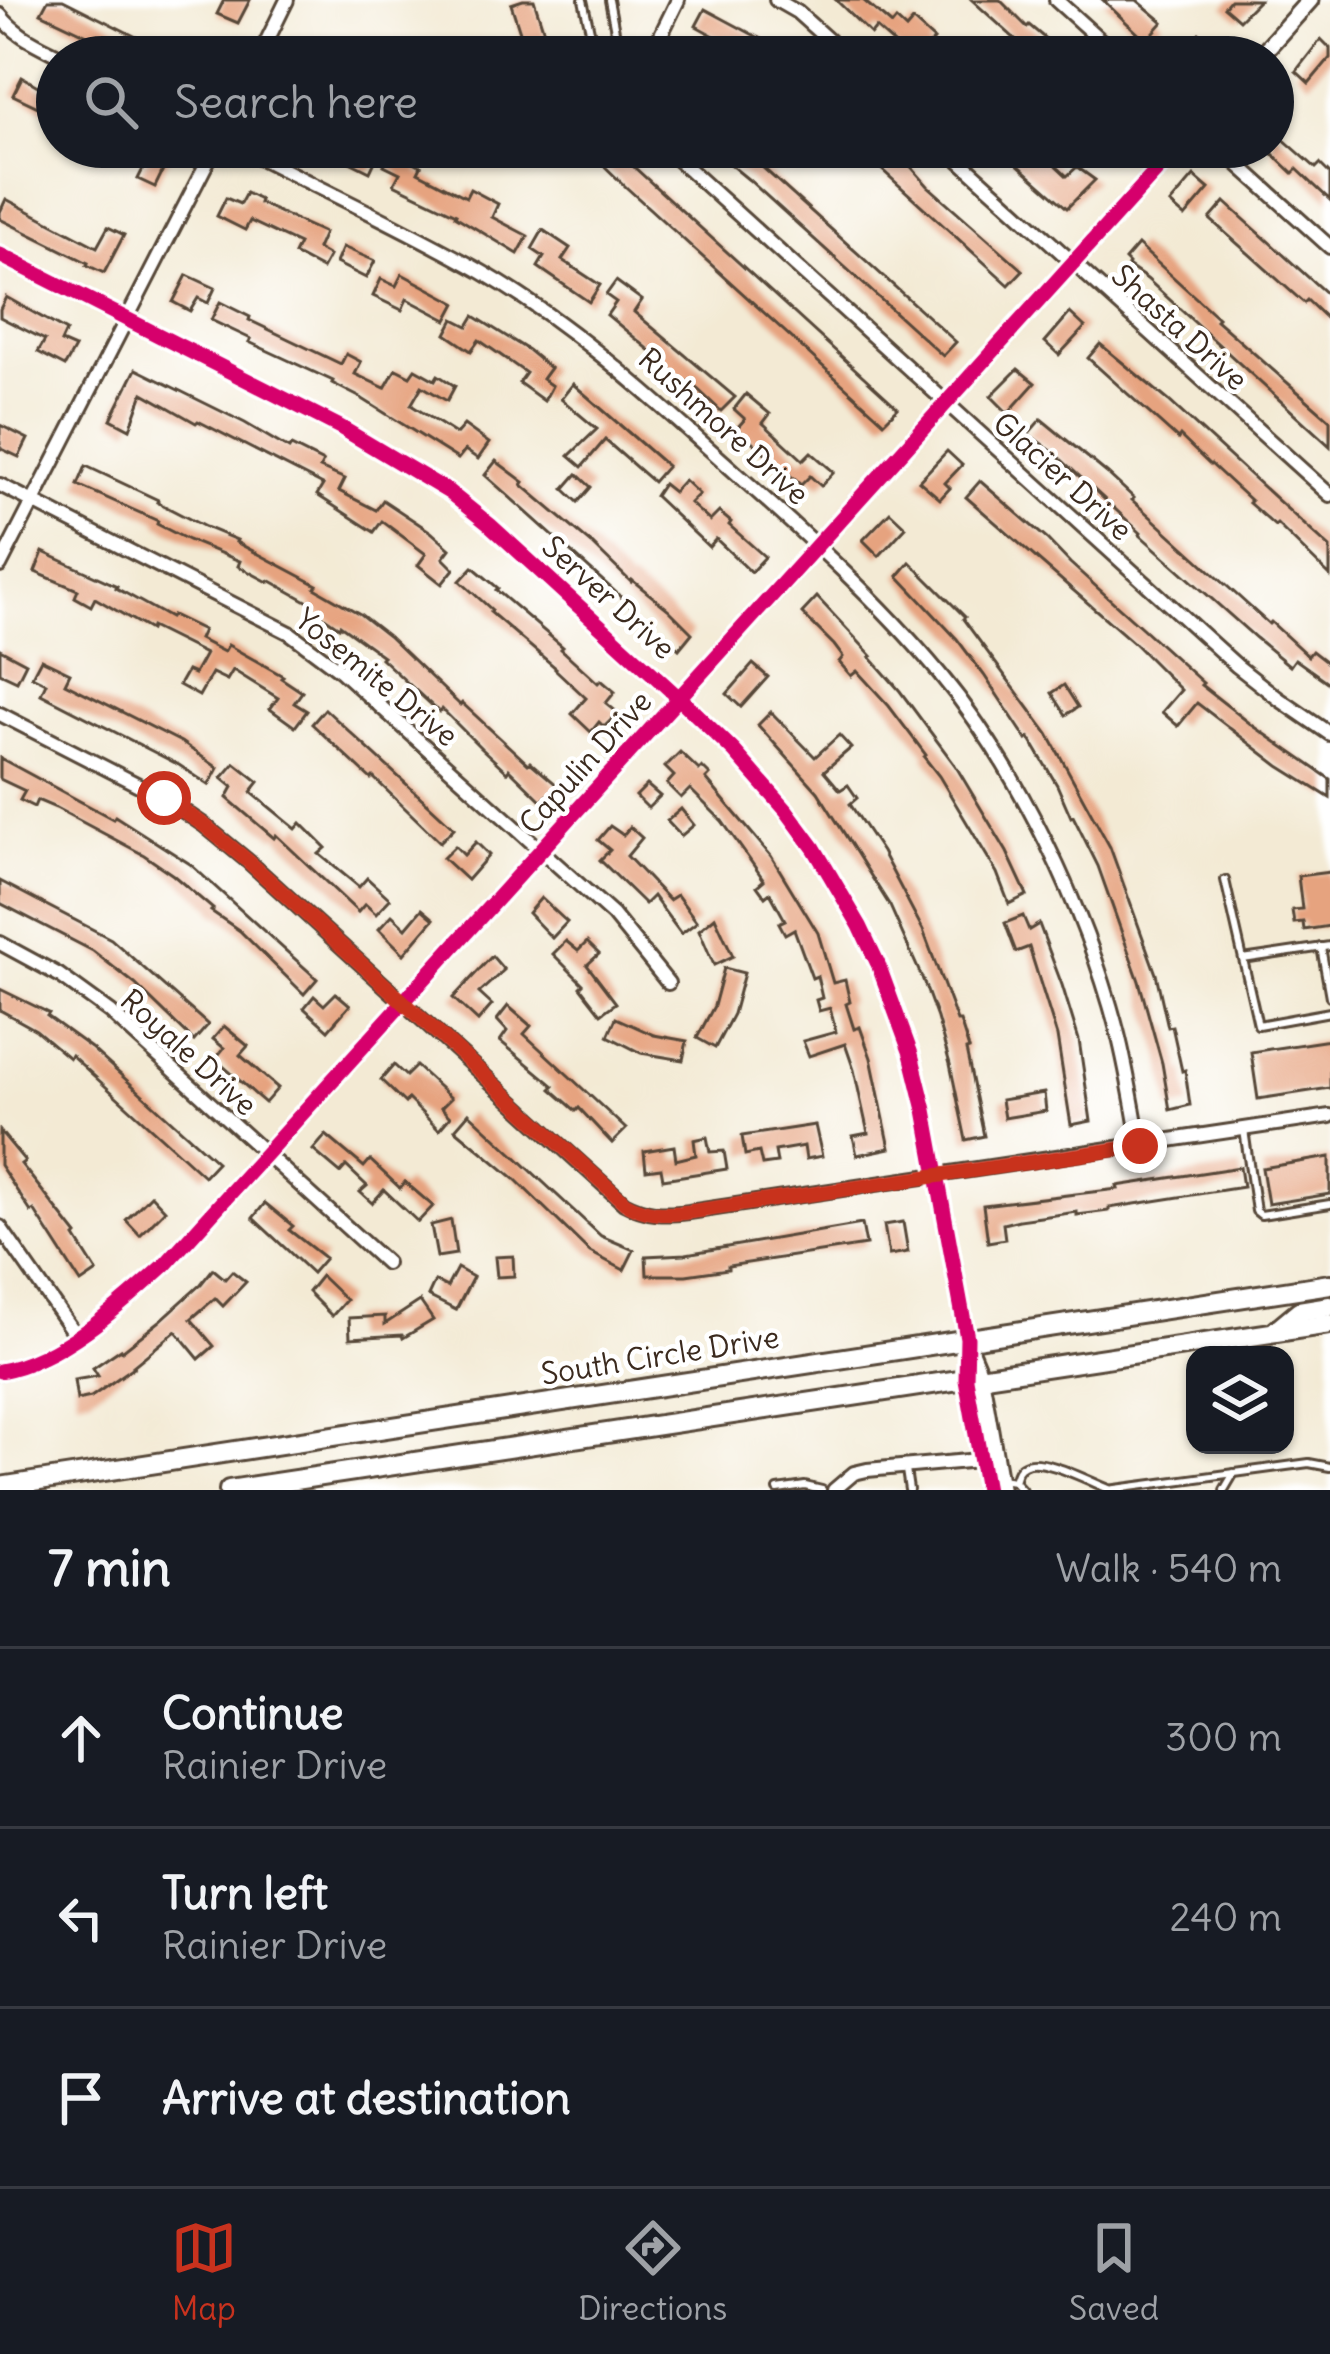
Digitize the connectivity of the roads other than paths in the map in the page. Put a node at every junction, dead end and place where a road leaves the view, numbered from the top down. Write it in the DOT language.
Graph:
graph roads {
  1 [pos="287,0"];
  2 [pos="583,0"];
  3 [pos="609,0"];
  4 [pos="678,0"];
  5 [pos="776,0"];
  6 [pos="1056,0"];
  7 [pos="1310,0"];
  8 [pos="0,15"];
  9 [pos="269,36"];
  10 [pos="591,36"];
  11 [pos="616,36"];
  12 [pos="660,36"];
  13 [pos="824,36"];
  14 [pos="1096,36"];
  15 [pos="1278,36"];
  16 [pos="36,44"];
  17 [pos="204,168"];
  18 [pos="280,168"];
  19 [pos="687,168"];
  20 [pos="968,168"];
  21 [pos="1159,168"];
  22 [pos="1242,168"];
  23 [pos="1330,247"];
  24 [pos="0,255"];
  25 [pos="1074,263"];
  26 [pos="127,319"];
  27 [pos="946,402"];
  28 [pos="0,484"];
  29 [pos="1330,495"];
  30 [pos="33,501"];
  31 [pos="817,546"];
  32 [pos="0,566"];
  33 [pos="679,698"];
  34 [pos="0,714"];
  35 [pos="1330,734"];
  36 [pos="542,849"];
  37 [pos="1225,880"];
  38 [pos="0,944"];
  39 [pos="1326,947"];
  40 [pos="1243,959"];
  41 [pos="668,983"];
  42 [pos="1330,997"];
  43 [pos="405,1003"];
  44 [pos="1330,1012"];
  45 [pos="1330,1116"];
  46 [pos="1244,1130"];
  47 [pos="1140,1146"];
  48 [pos="266,1155"];
  49 [pos="938,1176"];
  50 [pos="1330,1204"];
  51 [pos="0,1227"];
  52 [pos="386,1263"];
  53 [pos="1330,1284"];
  54 [pos="1330,1306"];
  55 [pos="1330,1324"];
  56 [pos="1272,1333"];
  57 [pos="76,1336"];
  58 [pos="967,1338"];
  59 [pos="0,1371"];
  60 [pos="974,1378"];
  61 [pos="979,1460"];
  62 [pos="905,1466"];
  63 [pos="1330,1467"];
  64 [pos="1234,1473"];
  65 [pos="1005,1484"];
  66 [pos="0,1487"];
  67 [pos="836,1488"];
  68 [pos="230,1490"];
  69 [pos="778,1490"];
  70 [pos="822,1490"];
  71 [pos="909,1490"];
  72 [pos="986,1490"];
  73 [pos="1022,1490"];
  74 [pos="1109,1490"];
  75 [pos="1223,1490"];
  1 -- 9 [label="street"];
  2 -- 10 [label="lane"];
  3 -- 11 [label="lane"];
  4 -- 12 [label="street"];
  5 -- 13 [label="street"];
  6 -- 14 [label="street"];
  7 -- 15 [label="street"];
  8 -- 16 [label="street"];
  17 -- 26 [label="street"];
  18 -- 31 [label="street, Rushmore Drive"];
  19 -- 27 [label="street, Glacier Drive"];
  20 -- 25 [label="street, Shasta Drive"];
  21 -- 25 [label="street, Capulin Drive"];
  22 -- 23 [label="street"];
  24 -- 26 [label="street, Server Drive"];
  25 -- 27 [label="street, Capulin Drive"];
  25 -- 29 [label="street, Shasta Drive"];
  26 -- 30 [label="street"];
  26 -- 33 [label="street, Server Drive"];
  27 -- 31 [label="street, Capulin Drive"];
  27 -- 35 [label="street, Glacier Drive"];
  28 -- 30 [label="street, Yosemite Drive"];
  30 -- 32 [label="street"];
  30 -- 36 [label="street, Yosemite Drive"];
  31 -- 33 [label="street, Capulin Drive"];
  31 -- 47 [label="street, Rushmore Drive"];
  33 -- 36 [label="street, Capulin Drive"];
  33 -- 49 [label="street, Server Drive"];
  34 -- 43 [label="street"];
  36 -- 41 [label="street, Yosemite Drive"];
  36 -- 43 [label="street, Capulin Drive"];
  37 -- 40 [label="lane"];
  38 -- 48 [label="street, Royale Drive"];
  39 -- 40 [label="lane"];
  39 -- 42 [label="lane"];
  40 -- 44 [label="lane"];
  43 -- 48 [label="street, Capulin Drive"];
  43 -- 49 [label="street"];
  45 -- 46 [label="street"];
  46 -- 47 [label="street"];
  46 -- 50 [label="lane"];
  47 -- 49 [label="street"];
  48 -- 52 [label="street, Royale Drive"];
  48 -- 57 [label="street, Capulin Drive"];
  49 -- 58 [label="street, Server Drive"];
  51 -- 57 [label="street"];
  53 -- 58 [label="main road, South Circle Drive"];
  54 -- 56 [label="main road"];
  55 -- 56 [label="main road"];
  56 -- 60 [label="main road"];
  57 -- 59 [label="street, Capulin Drive"];
  58 -- 60 [label="street, Server Drive"];
  58 -- 66 [label="main road, South Circle Drive"];
  60 -- 61 [label="street"];
  60 -- 65 [label="street"];
  60 -- 68 [label="main road"];
  61 -- 62 [label="street"];
  61 -- 72 [label="street"];
  62 -- 67 [label="street"];
  62 -- 71 [label="lane"];
  63 -- 64 [label="lane"];
  64 -- 74 [label="lane"];
  64 -- 75 [label="lane"];
  65 -- 73 [label="lane"];
  65 -- 74 [label="lane"];
  69 -- 70 [label="lane"];
}
